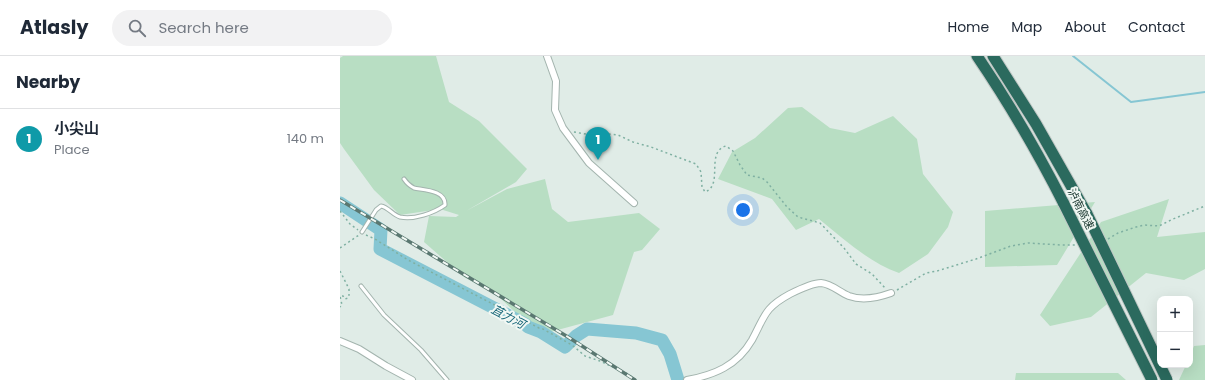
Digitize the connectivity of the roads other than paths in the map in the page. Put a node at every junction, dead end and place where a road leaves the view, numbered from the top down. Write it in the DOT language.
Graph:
graph roads {
  1 [pos="546,56"];
  2 [pos="977,56"];
  3 [pos="993,56"];
  4 [pos="404,179"];
  5 [pos="634,203"];
  6 [pos="362,232"];
  7 [pos="361,286"];
  8 [pos="891,293"];
  9 [pos="340,341"];
  10 [pos="412,380"];
  11 [pos="447,380"];
  12 [pos="687,380"];
  13 [pos="1152,380"];
  14 [pos="1167,380"];
  1 -- 5 [label="street"];
  2 -- 13 [label="highway, 泸南高速, bridge"];
  3 -- 14 [label="highway, 泸南高速, bridge"];
  4 -- 6 [label="lane"];
  7 -- 11 [label="lane"];
  8 -- 12 [label="street"];
  9 -- 10 [label="street"];
}
